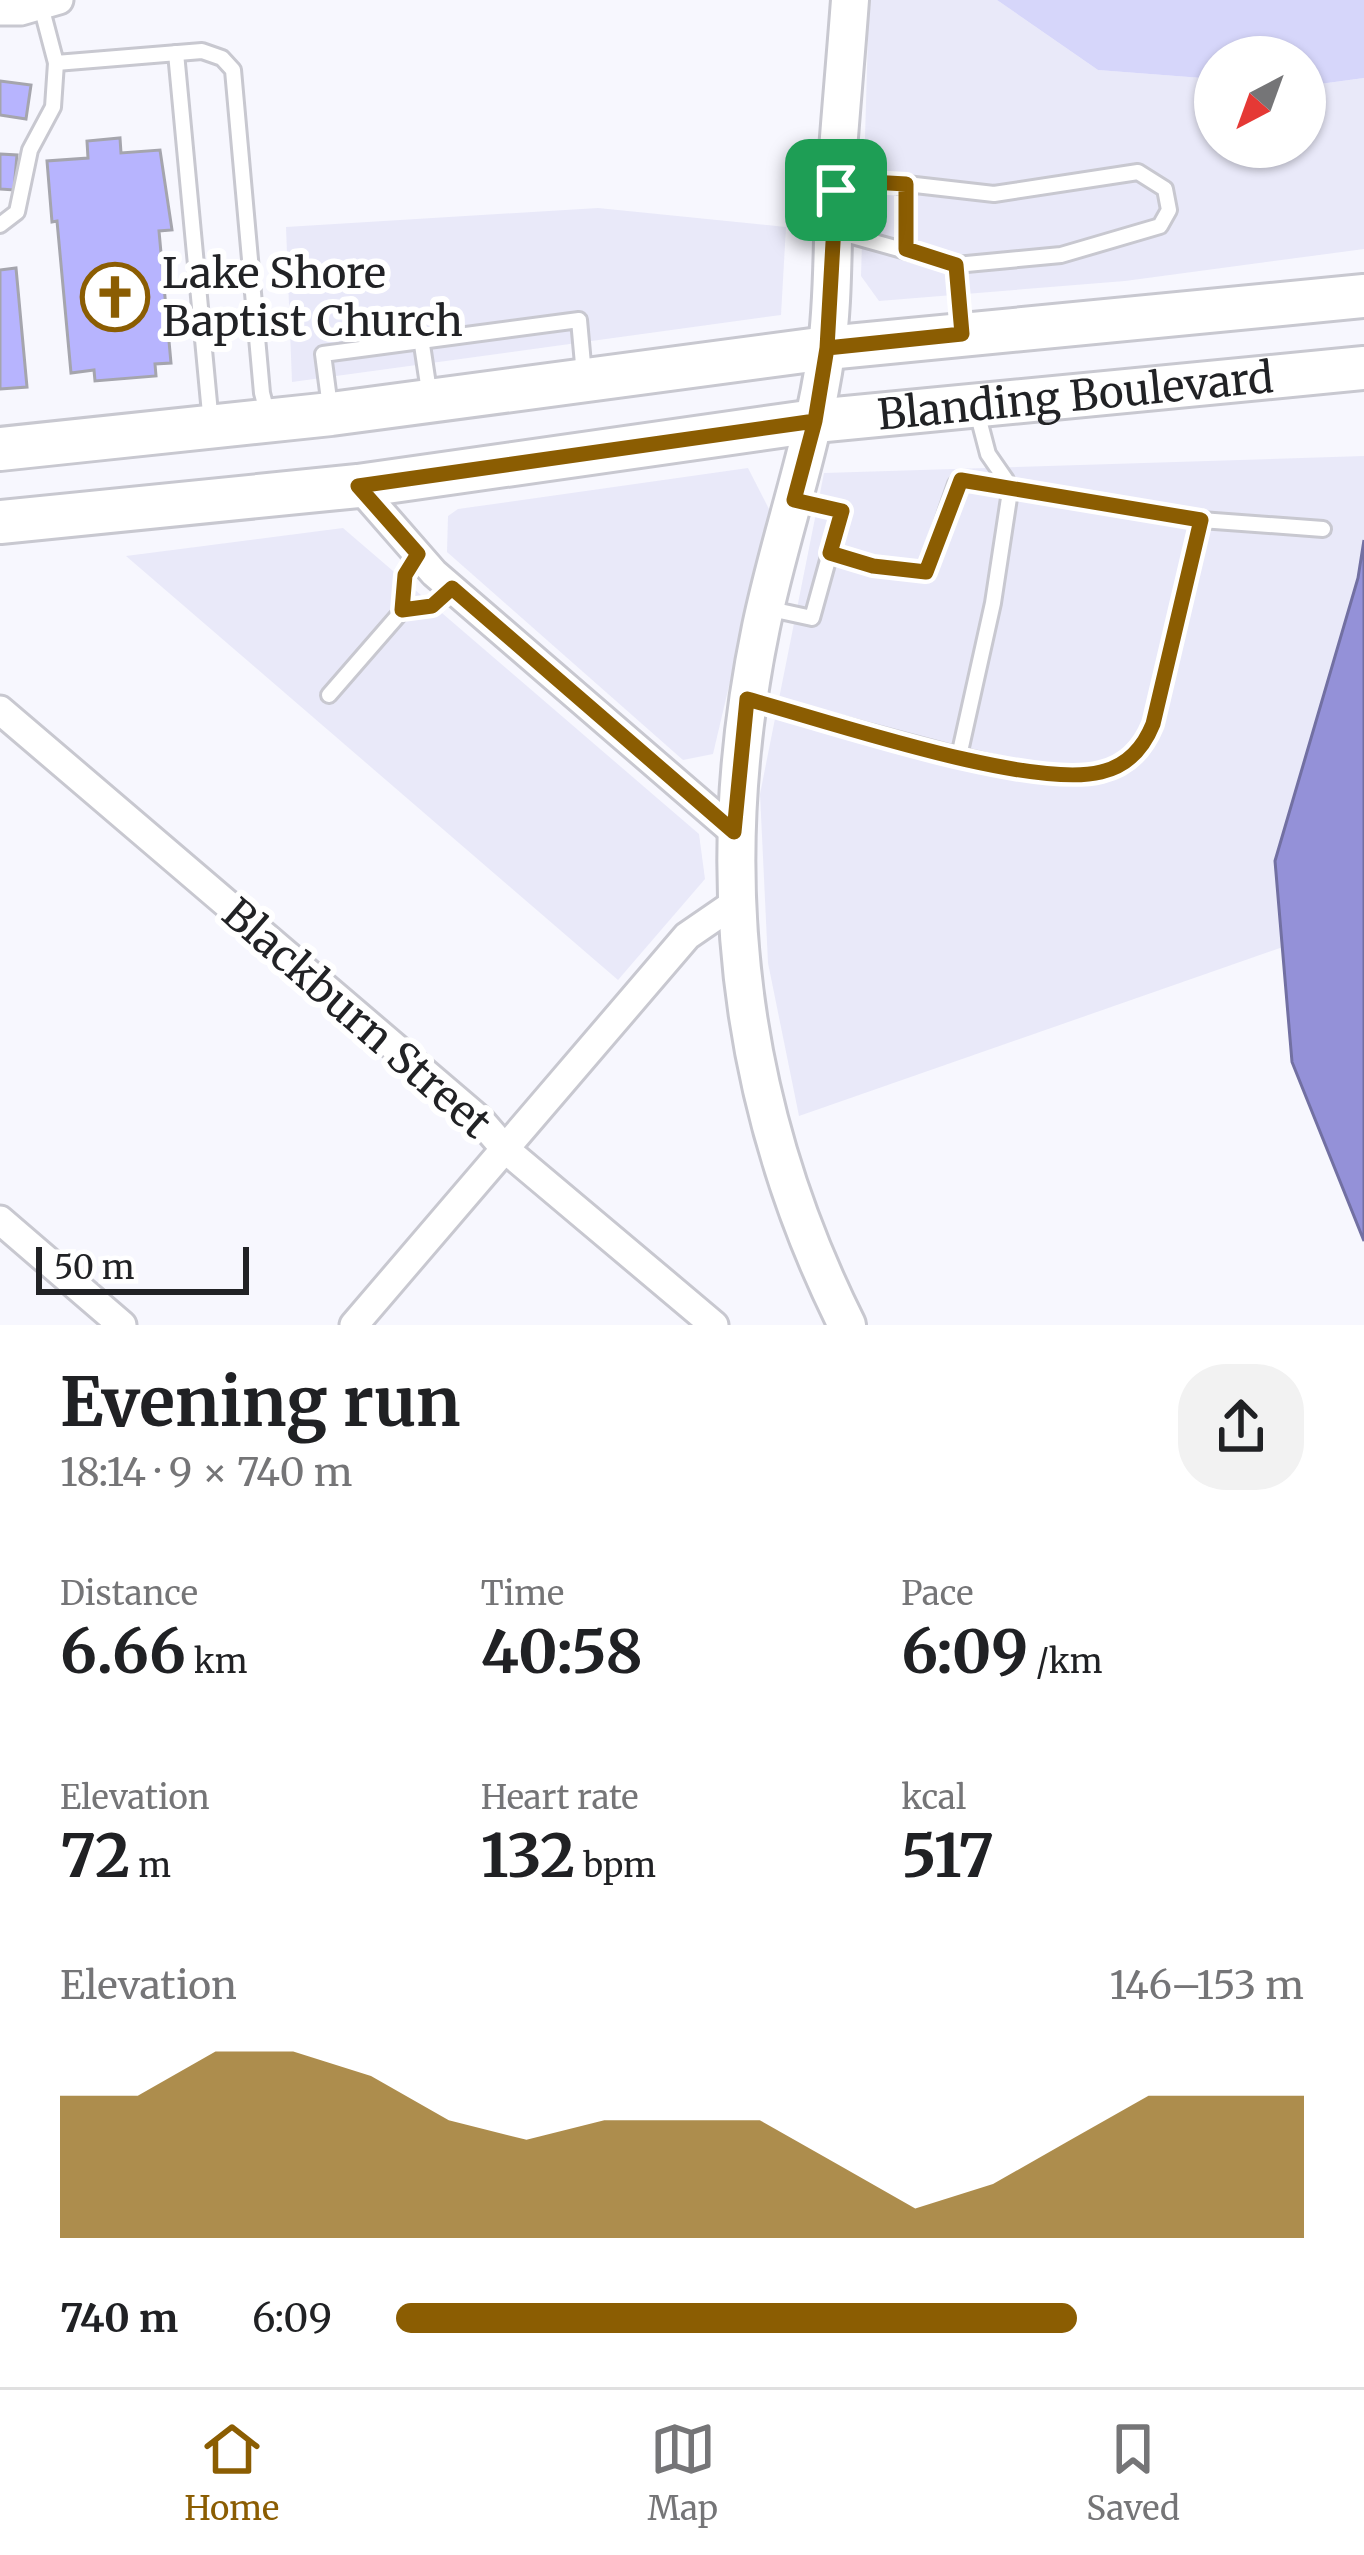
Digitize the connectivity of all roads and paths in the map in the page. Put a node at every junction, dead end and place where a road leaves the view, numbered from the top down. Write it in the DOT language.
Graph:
graph roads {
  1 [pos="850,0"];
  2 [pos="50,3"];
  3 [pos="0,11"];
  4 [pos="176,53"];
  5 [pos="56,63"];
  6 [pos="836,180"];
  7 [pos="906,184"];
  8 [pos="0,225"];
  9 [pos="833,231"];
  10 [pos="906,249"];
  11 [pos="956,265"];
  12 [pos="1355,297"];
  13 [pos="962,334"];
  14 [pos="421,338"];
  15 [pos="827,348"];
  16 [pos="1357,368"];
  17 [pos="585,380"];
  18 [pos="430,400"];
  19 [pos="976,406"];
  20 [pos="331,414"];
  21 [pos="269,420"];
  22 [pos="815,421"];
  23 [pos="211,427"];
  24 [pos="0,448"];
  25 [pos="358,486"];
  26 [pos="1008,487"];
  27 [pos="794,500"];
  28 [pos="1201,520"];
  29 [pos="0,522"];
  30 [pos="1323,529"];
  31 [pos="830,553"];
  32 [pos="418,554"];
  33 [pos="452,588"];
  34 [pos="766,608"];
  35 [pos="402,610"];
  36 [pos="329,695"];
  37 [pos="747,699"];
  38 [pos="0,710"];
  39 [pos="959,756"];
  40 [pos="734,832"];
  41 [pos="735,903"];
  42 [pos="505,1149"];
  43 [pos="0,1220"];
  44 [pos="122,1325"];
  45 [pos="354,1325"];
  46 [pos="714,1325"];
  47 [pos="847,1325"];
  1 -- 6 [label="street"];
  2 -- 3 [label="street"];
  2 -- 5 [label="lane"];
  4 -- 5 [label="lane"];
  4 -- 21 [label="lane"];
  4 -- 23 [label="lane"];
  5 -- 8 [label="lane"];
  6 -- 7 [label="lane"];
  6 -- 9 [label="street"];
  7 -- 10 [label="lane"];
  7 -- 11 [label="lane"];
  9 -- 10 [label="lane"];
  9 -- 15 [label="street"];
  10 -- 11 [label="lane"];
  11 -- 13 [label="lane"];
  12 -- 13 [label="main road, Blanding Boulevard"];
  13 -- 15 [label="main road, Blanding Boulevard"];
  14 -- 17 [label="lane"];
  14 -- 18 [label="lane"];
  14 -- 20 [label="lane"];
  15 -- 17 [label="main road, Blanding Boulevard"];
  15 -- 22 [label="street"];
  16 -- 19 [label="main road, Blanding Boulevard"];
  17 -- 18 [label="main road, Blanding Boulevard"];
  18 -- 20 [label="main road, Blanding Boulevard"];
  19 -- 22 [label="main road, Blanding Boulevard"];
  19 -- 26 [label="lane"];
  20 -- 21 [label="main road, Blanding Boulevard"];
  21 -- 23 [label="main road, Blanding Boulevard"];
  22 -- 25 [label="main road, Blanding Boulevard"];
  22 -- 27 [label="street"];
  23 -- 24 [label="main road, Blanding Boulevard"];
  25 -- 29 [label="main road, Blanding Boulevard"];
  25 -- 32 [label="street"];
  26 -- 28 [label="lane"];
  26 -- 31 [label="lane"];
  26 -- 39 [label="lane"];
  27 -- 31 [label="lane"];
  27 -- 34 [label="street"];
  28 -- 30 [label="lane"];
  28 -- 39 [label="lane"];
  31 -- 34 [label="lane"];
  32 -- 33 [label="street"];
  32 -- 35 [label="lane"];
  33 -- 35 [label="lane"];
  33 -- 40 [label="street"];
  34 -- 37 [label="street"];
  35 -- 36 [label="lane"];
  37 -- 39 [label="lane"];
  37 -- 40 [label="street"];
  38 -- 42 [label="street, Blackburn Street"];
  40 -- 41 [label="street"];
  41 -- 42 [label="street"];
  41 -- 47 [label="street"];
  42 -- 45 [label="street"];
  42 -- 46 [label="street, Blackburn Street"];
  43 -- 44 [label="street"];
}
